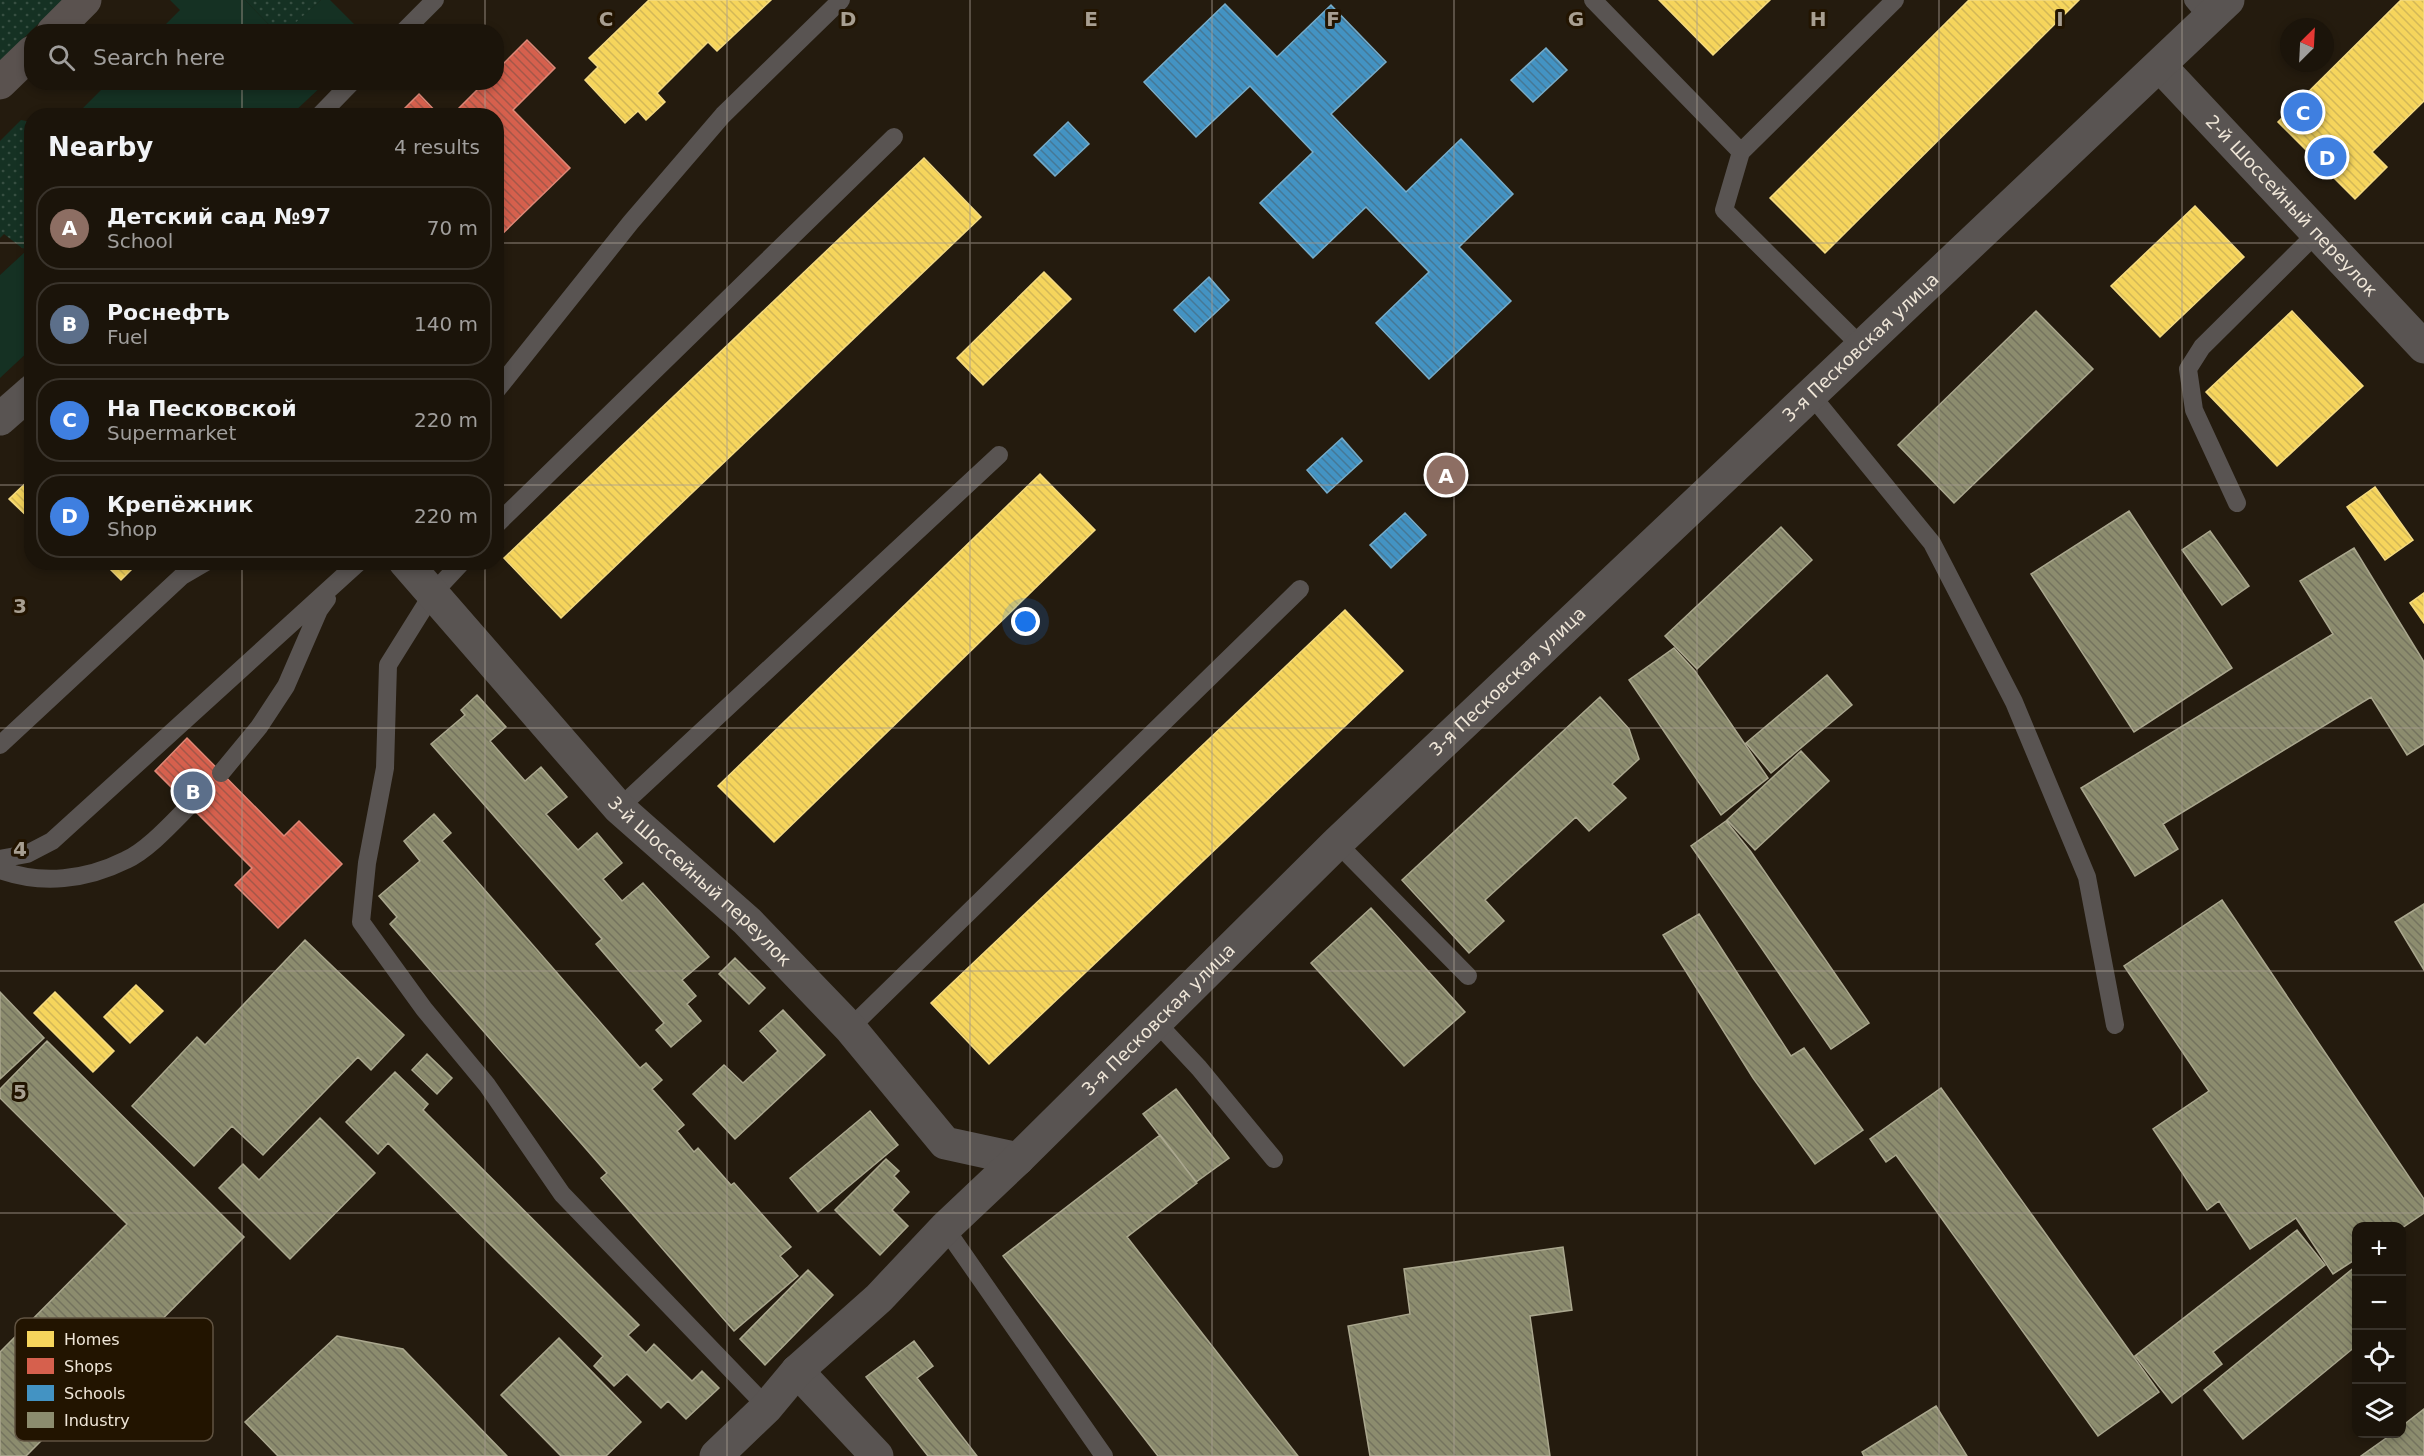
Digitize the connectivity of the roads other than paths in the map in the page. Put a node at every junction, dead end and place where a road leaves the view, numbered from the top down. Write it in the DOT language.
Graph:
graph roads {
  1 [pos="85,0"];
  2 [pos="435,0"];
  3 [pos="841,0"];
  4 [pos="1593,0"];
  5 [pos="1895,0"];
  6 [pos="2210,6"];
  7 [pos="61,24"];
  8 [pos="411,24"];
  9 [pos="24,60"];
  10 [pos="2160,66"];
  11 [pos="0,83"];
  12 [pos="344,90"];
  13 [pos="327,108"];
  14 [pos="894,137"];
  15 [pos="1741,152"];
  16 [pos="2317,233"];
  17 [pos="2424,347"];
  18 [pos="1863,348"];
  19 [pos="504,381"];
  20 [pos="1812,396"];
  21 [pos="24,397"];
  22 [pos="0,419"];
  23 [pos="999,455"];
  24 [pos="2238,503"];
  25 [pos="504,517"];
  26 [pos="192,570"];
  27 [pos="352,570"];
  28 [pos="412,570"];
  29 [pos="455,570"];
  30 [pos="342,579"];
  31 [pos="1300,589"];
  32 [pos="433,593"];
  33 [pos="0,745"];
  34 [pos="221,773"];
  35 [pos="190,805"];
  36 [pos="619,808"];
  37 [pos="1337,843"];
  38 [pos="0,859"];
  39 [pos="0,870"];
  40 [pos="1468,976"];
  41 [pos="1156,1022"];
  42 [pos="2115,1025"];
  43 [pos="850,1028"];
  44 [pos="1018,1159"];
  45 [pos="1274,1159"];
  46 [pos="945,1228"];
  47 [pos="797,1371"];
  48 [pos="767,1407"];
  49 [pos="716,1456"];
  50 [pos="877,1456"];
  51 [pos="1104,1456"];
  1 -- 7 [label="main road"];
  2 -- 8 [label="lane"];
  3 -- 19 [label="lane"];
  4 -- 15 [label="lane"];
  5 -- 15 [label="lane"];
  6 -- 10 [label="street, 3-я Песковская улица"];
  9 -- 11 [label="main road"];
  10 -- 16 [label="street, 2-й Шоссейный переулок"];
  10 -- 18 [label="street, 3-я Песковская улица"];
  12 -- 13 [label="lane"];
  14 -- 25 [label="lane"];
  15 -- 18 [label="lane"];
  16 -- 17 [label="street, 2-й Шоссейный переулок"];
  16 -- 24 [label="lane"];
  18 -- 20 [label="street, 3-я Песковская улица"];
  20 -- 37 [label="street, 3-я Песковская улица"];
  20 -- 42 [label="lane"];
  21 -- 22 [label="street"];
  23 -- 36 [label="lane"];
  26 -- 33 [label="lane"];
  27 -- 30 [label="lane"];
  28 -- 32 [label="street, 3-й Шоссейный переулок"];
  29 -- 32 [label="lane"];
  30 -- 34 [label="lane"];
  30 -- 38 [label="lane"];
  31 -- 43 [label="lane"];
  32 -- 36 [label="street, 3-й Шоссейный переулок"];
  32 -- 48 [label="lane"];
  35 -- 39 [label="lane"];
  36 -- 43 [label="street, 3-й Шоссейный переулок"];
  37 -- 40 [label="lane"];
  37 -- 41 [label="street, 3-я Песковская улица"];
  41 -- 44 [label="street, 3-я Песковская улица"];
  41 -- 45 [label="lane"];
  43 -- 44 [label="street, 3-й Шоссейный переулок"];
  44 -- 46 [label="street, 3-я Песковская улица"];
  46 -- 47 [label="street, 3-я Песковская улица"];
  46 -- 51 [label="lane"];
  47 -- 48 [label="street, 3-я Песковская улица"];
  47 -- 50 [label="street"];
  48 -- 49 [label="street, 3-я Песковская улица"];
}
